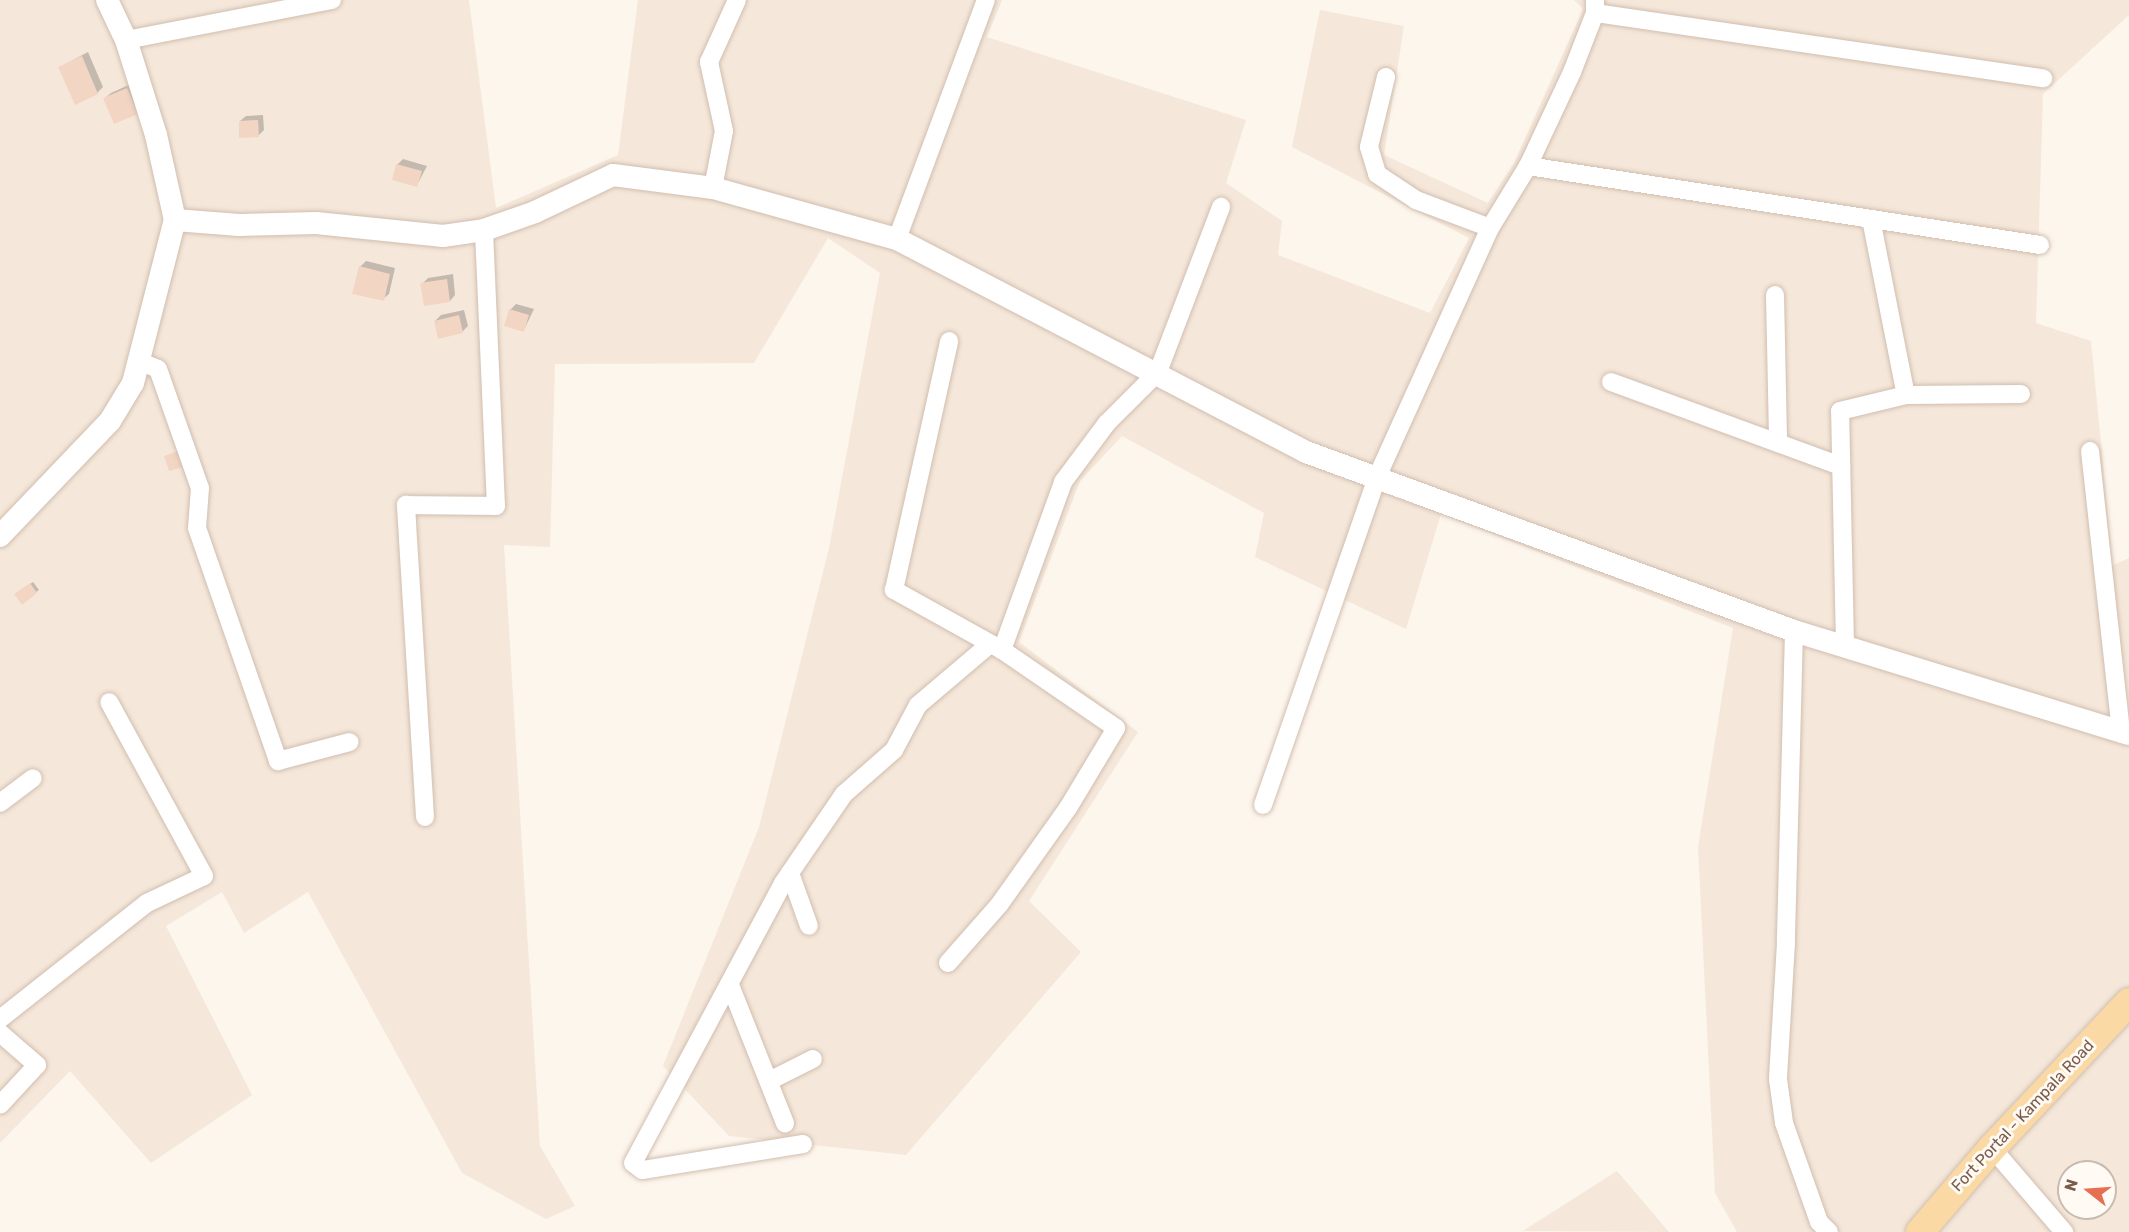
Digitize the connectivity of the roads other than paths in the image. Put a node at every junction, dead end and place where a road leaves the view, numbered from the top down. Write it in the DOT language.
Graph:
graph roads {
  1 [pos="107,0"];
  2 [pos="332,0"];
  3 [pos="737,0"];
  4 [pos="987,0"];
  5 [pos="1595,6"];
  6 [pos="126,40"];
  7 [pos="1386,77"];
  8 [pos="2043,78"];
  9 [pos="1528,166"];
  10 [pos="713,188"];
  11 [pos="1221,207"];
  12 [pos="1871,219"];
  13 [pos="175,220"];
  14 [pos="1490,228"];
  15 [pos="484,230"];
  16 [pos="897,239"];
  17 [pos="2040,245"];
  18 [pos="1775,295"];
  19 [pos="949,341"];
  20 [pos="141,362"];
  21 [pos="1158,372"];
  22 [pos="1611,382"];
  23 [pos="2021,394"];
  24 [pos="1906,395"];
  25 [pos="1778,443"];
  26 [pos="2090,451"];
  27 [pos="1841,466"];
  28 [pos="1377,477"];
  29 [pos="0,536"];
  30 [pos="1794,631"];
  31 [pos="1845,646"];
  32 [pos="996,647"];
  33 [pos="109,702"];
  34 [pos="2125,734"];
  35 [pos="350,742"];
  36 [pos="33,778"];
  37 [pos="0,803"];
  38 [pos="1263,805"];
  39 [pos="425,816"];
  40 [pos="790,873"];
  41 [pos="809,926"];
  42 [pos="948,963"];
  43 [pos="730,984"];
  44 [pos="2129,1002"];
  45 [pos="0,1019"];
  46 [pos="0,1033"];
  47 [pos="813,1059"];
  48 [pos="769,1081"];
  49 [pos="0,1105"];
  50 [pos="785,1123"];
  51 [pos="803,1144"];
  52 [pos="1992,1148"];
  53 [pos="1829,1232"];
  54 [pos="1920,1232"];
  55 [pos="2064,1232"];
  1 -- 6 [label="street"];
  2 -- 6 [label="street"];
  3 -- 10 [label="street"];
  4 -- 16 [label="street"];
  5 -- 8 [label="street"];
  5 -- 9 [label="street"];
  6 -- 13 [label="street"];
  7 -- 14 [label="street"];
  9 -- 12 [label="street"];
  9 -- 14 [label="street"];
  10 -- 15 [label="street"];
  10 -- 16 [label="street"];
  11 -- 21 [label="street"];
  12 -- 17 [label="street"];
  12 -- 24 [label="street"];
  13 -- 15 [label="street"];
  13 -- 20 [label="street"];
  14 -- 28 [label="street"];
  15 -- 39 [label="street"];
  16 -- 21 [label="street"];
  18 -- 25 [label="street"];
  19 -- 32 [label="street"];
  20 -- 29 [label="street"];
  20 -- 35 [label="street"];
  21 -- 28 [label="street"];
  21 -- 32 [label="street"];
  22 -- 25 [label="street"];
  23 -- 24 [label="street"];
  24 -- 27 [label="street"];
  25 -- 27 [label="street"];
  26 -- 34 [label="street"];
  27 -- 31 [label="street"];
  28 -- 30 [label="street"];
  28 -- 38 [label="street"];
  30 -- 31 [label="street"];
  30 -- 53 [label="street"];
  31 -- 34 [label="street"];
  32 -- 40 [label="street"];
  32 -- 42 [label="street"];
  33 -- 45 [label="street"];
  36 -- 37 [label="street"];
  40 -- 41 [label="street"];
  40 -- 43 [label="street"];
  43 -- 48 [label="street"];
  43 -- 51 [label="street"];
  44 -- 52 [label="main road, Fort Portal - Kampala Road"];
  46 -- 49 [label="street"];
  47 -- 48 [label="street"];
  48 -- 50 [label="street"];
  52 -- 54 [label="main road, Fort Portal - Kampala Road"];
  52 -- 55 [label="street"];
}
